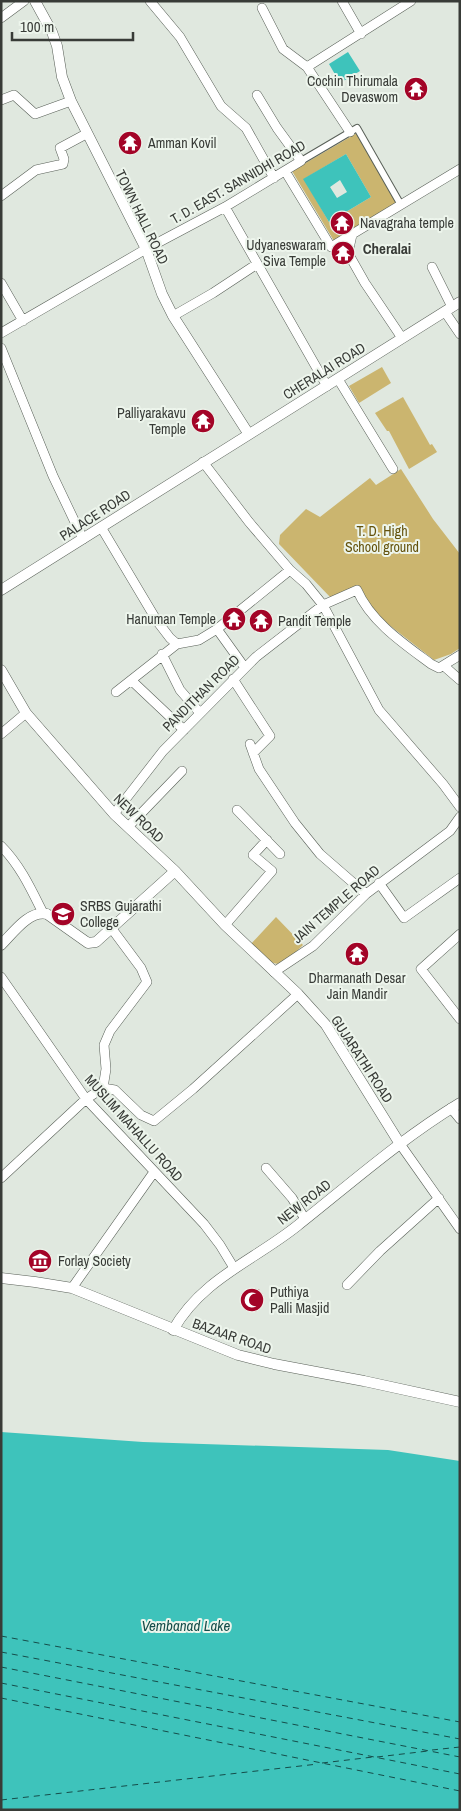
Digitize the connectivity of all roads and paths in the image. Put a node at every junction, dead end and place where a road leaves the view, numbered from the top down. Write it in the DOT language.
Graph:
graph roads {
  1 [pos="24,1"];
  2 [pos="35,1"];
  3 [pos="150,1"];
  4 [pos="342,1"];
  5 [pos="411,1"];
  6 [pos="262,8"];
  7 [pos="1,18"];
  8 [pos="361,34"];
  9 [pos="307,67"];
  10 [pos="257,95"];
  11 [pos="1,100"];
  12 [pos="71,101"];
  13 [pos="354,130"];
  14 [pos="86,134"];
  15 [pos="301,161"];
  16 [pos="460,169"];
  17 [pos="285,171"];
  18 [pos="274,178"];
  19 [pos="1,196"];
  20 [pos="401,205"];
  21 [pos="225,207"];
  22 [pos="352,235"];
  23 [pos="146,250"];
  24 [pos="257,264"];
  25 [pos="432,267"];
  26 [pos="1,283"];
  27 [pos="452,307"];
  28 [pos="172,316"];
  29 [pos="23,321"];
  30 [pos="1,333"];
  31 [pos="460,334"];
  32 [pos="402,338"];
  33 [pos="1,348"];
  34 [pos="338,379"];
  35 [pos="327,386"];
  36 [pos="248,433"];
  37 [pos="203,462"];
  38 [pos="393,469"];
  39 [pos="101,527"];
  40 [pos="83,539"];
  41 [pos="290,570"];
  42 [pos="1,590"];
  43 [pos="323,605"];
  44 [pos="217,629"];
  45 [pos="177,644"];
  46 [pos="162,654"];
  47 [pos="460,655"];
  48 [pos="444,666"];
  49 [pos="245,668"];
  50 [pos="1,670"];
  51 [pos="233,679"];
  52 [pos="131,680"];
  53 [pos="460,680"];
  54 [pos="116,692"];
  55 [pos="26,713"];
  56 [pos="200,713"];
  57 [pos="184,730"];
  58 [pos="1,734"];
  59 [pos="182,771"];
  60 [pos="460,807"];
  61 [pos="237,810"];
  62 [pos="114,814"];
  63 [pos="460,817"];
  64 [pos="128,827"];
  65 [pos="267,840"];
  66 [pos="1,846"];
  67 [pos="280,854"];
  68 [pos="175,871"];
  69 [pos="460,878"];
  70 [pos="379,883"];
  71 [pos="366,894"];
  72 [pos="43,913"];
  73 [pos="226,925"];
  74 [pos="112,929"];
  75 [pos="460,934"];
  76 [pos="1,944"];
  77 [pos="274,972"];
  78 [pos="1,976"];
  79 [pos="298,994"];
  80 [pos="460,1019"];
  81 [pos="103,1088"];
  82 [pos="86,1099"];
  83 [pos="455,1105"];
  84 [pos="460,1119"];
  85 [pos="400,1144"];
  86 [pos="266,1168"];
  87 [pos="154,1172"];
  88 [pos="1,1178"];
  89 [pos="438,1198"];
  90 [pos="305,1219"];
  91 [pos="460,1229"];
  92 [pos="234,1268"];
  93 [pos="1,1278"];
  94 [pos="347,1285"];
  95 [pos="72,1288"];
  96 [pos="173,1330"];
  97 [pos="460,1402"];
  1 -- 7 [label="street"];
  2 -- 12 [label="street, TOWN HALL ROAD"];
  3 -- 18 [label="street"];
  4 -- 8 [label="street"];
  5 -- 8 [label="street"];
  6 -- 9 [label="street"];
  8 -- 9 [label="street"];
  9 -- 13 [label="street"];
  10 -- 15 [label="street"];
  11 -- 12 [label="street"];
  12 -- 14 [label="street, TOWN HALL ROAD"];
  13 -- 15 [label="street, T. D. EAST. SANNIDHI ROAD"];
  13 -- 20 [label="street"];
  14 -- 19 [label="street"];
  14 -- 23 [label="street, TOWN HALL ROAD"];
  15 -- 17 [label="street, T. D. EAST. SANNIDHI ROAD"];
  16 -- 20 [label="street"];
  17 -- 18 [label="street, T. D. EAST. SANNIDHI ROAD"];
  17 -- 22 [label="street"];
  18 -- 21 [label="street, T. D. EAST. SANNIDHI ROAD"];
  20 -- 22 [label="street"];
  21 -- 23 [label="street, T. D. EAST. SANNIDHI ROAD"];
  21 -- 24 [label="street"];
  22 -- 32 [label="street"];
  23 -- 28 [label="street, TOWN HALL ROAD"];
  23 -- 29 [label="street, T. D. EAST. SANNIDHI ROAD"];
  24 -- 28 [label="street"];
  24 -- 35 [label="street"];
  25 -- 27 [label="street"];
  26 -- 29 [label="street"];
  27 -- 31 [label="street"];
  27 -- 32 [label="street, CHERALAI ROAD"];
  28 -- 36 [label="street, TOWN HALL ROAD"];
  29 -- 30 [label="street, T. D. EAST. SANNIDHI ROAD"];
  32 -- 34 [label="street, CHERALAI ROAD"];
  33 -- 40 [label="street"];
  34 -- 35 [label="street, CHERALAI ROAD"];
  34 -- 38 [label="street"];
  35 -- 36 [label="street, CHERALAI ROAD"];
  36 -- 37 [label="street, CHERALAI ROAD"];
  37 -- 39 [label="street, PALACE ROAD"];
  37 -- 41 [label="street"];
  39 -- 40 [label="street, PALACE ROAD"];
  39 -- 45 [label="street"];
  40 -- 42 [label="street, PALACE ROAD"];
  41 -- 43 [label="street"];
  41 -- 44 [label="street"];
  43 -- 48 [label="street, PANDITHAN ROAD"];
  43 -- 49 [label="street, PANDITHAN ROAD"];
  43 -- 60 [label="street"];
  44 -- 45 [label="street"];
  44 -- 49 [label="street"];
  45 -- 46 [label="street"];
  46 -- 52 [label="street"];
  46 -- 56 [label="street"];
  47 -- 48 [label="street"];
  48 -- 53 [label="street"];
  49 -- 51 [label="street, PANDITHAN ROAD"];
  50 -- 55 [label="street, NEW ROAD"];
  51 -- 56 [label="street, PANDITHAN ROAD"];
  51 -- 71 [label="street"];
  52 -- 54 [label="street"];
  52 -- 57 [label="street"];
  55 -- 58 [label="street"];
  55 -- 62 [label="street, NEW ROAD"];
  56 -- 57 [label="street, PANDITHAN ROAD"];
  57 -- 62 [label="street, PANDITHAN ROAD"];
  59 -- 64 [label="street"];
  61 -- 65 [label="street"];
  62 -- 64 [label="street, NEW ROAD"];
  63 -- 70 [label="street, JAIN TEMPLE ROAD"];
  64 -- 68 [label="street, NEW ROAD"];
  65 -- 67 [label="street"];
  65 -- 73 [label="street"];
  66 -- 72 [label="street"];
  68 -- 73 [label="street, NEW ROAD"];
  68 -- 74 [label="street"];
  69 -- 70 [label="street"];
  70 -- 71 [label="street, JAIN TEMPLE ROAD"];
  71 -- 77 [label="street, JAIN TEMPLE ROAD"];
  72 -- 74 [label="street"];
  72 -- 76 [label="street"];
  73 -- 77 [label="street, NEW ROAD"];
  74 -- 81 [label="street"];
  75 -- 80 [label="street"];
  77 -- 79 [label="street, GUJARATHI ROAD"];
  78 -- 82 [label="street, MUSLIM MAHALLU ROAD"];
  79 -- 81 [label="street"];
  79 -- 85 [label="street, GUJARATHI ROAD"];
  81 -- 82 [label="street"];
  82 -- 87 [label="street, MUSLIM MAHALLU ROAD"];
  82 -- 88 [label="street"];
  83 -- 84 [label="street"];
  83 -- 85 [label="street, NEW ROAD"];
  85 -- 89 [label="street"];
  85 -- 90 [label="street, NEW ROAD"];
  86 -- 90 [label="street"];
  87 -- 92 [label="street, MUSLIM MAHALLU ROAD"];
  87 -- 95 [label="street"];
  89 -- 91 [label="street"];
  89 -- 94 [label="street"];
  90 -- 92 [label="street, NEW ROAD"];
  92 -- 96 [label="street, NEW ROAD"];
  93 -- 95 [label="street, BAZAAR ROAD"];
  95 -- 96 [label="street, BAZAAR ROAD"];
  96 -- 97 [label="street, BAZAAR ROAD"];
}
